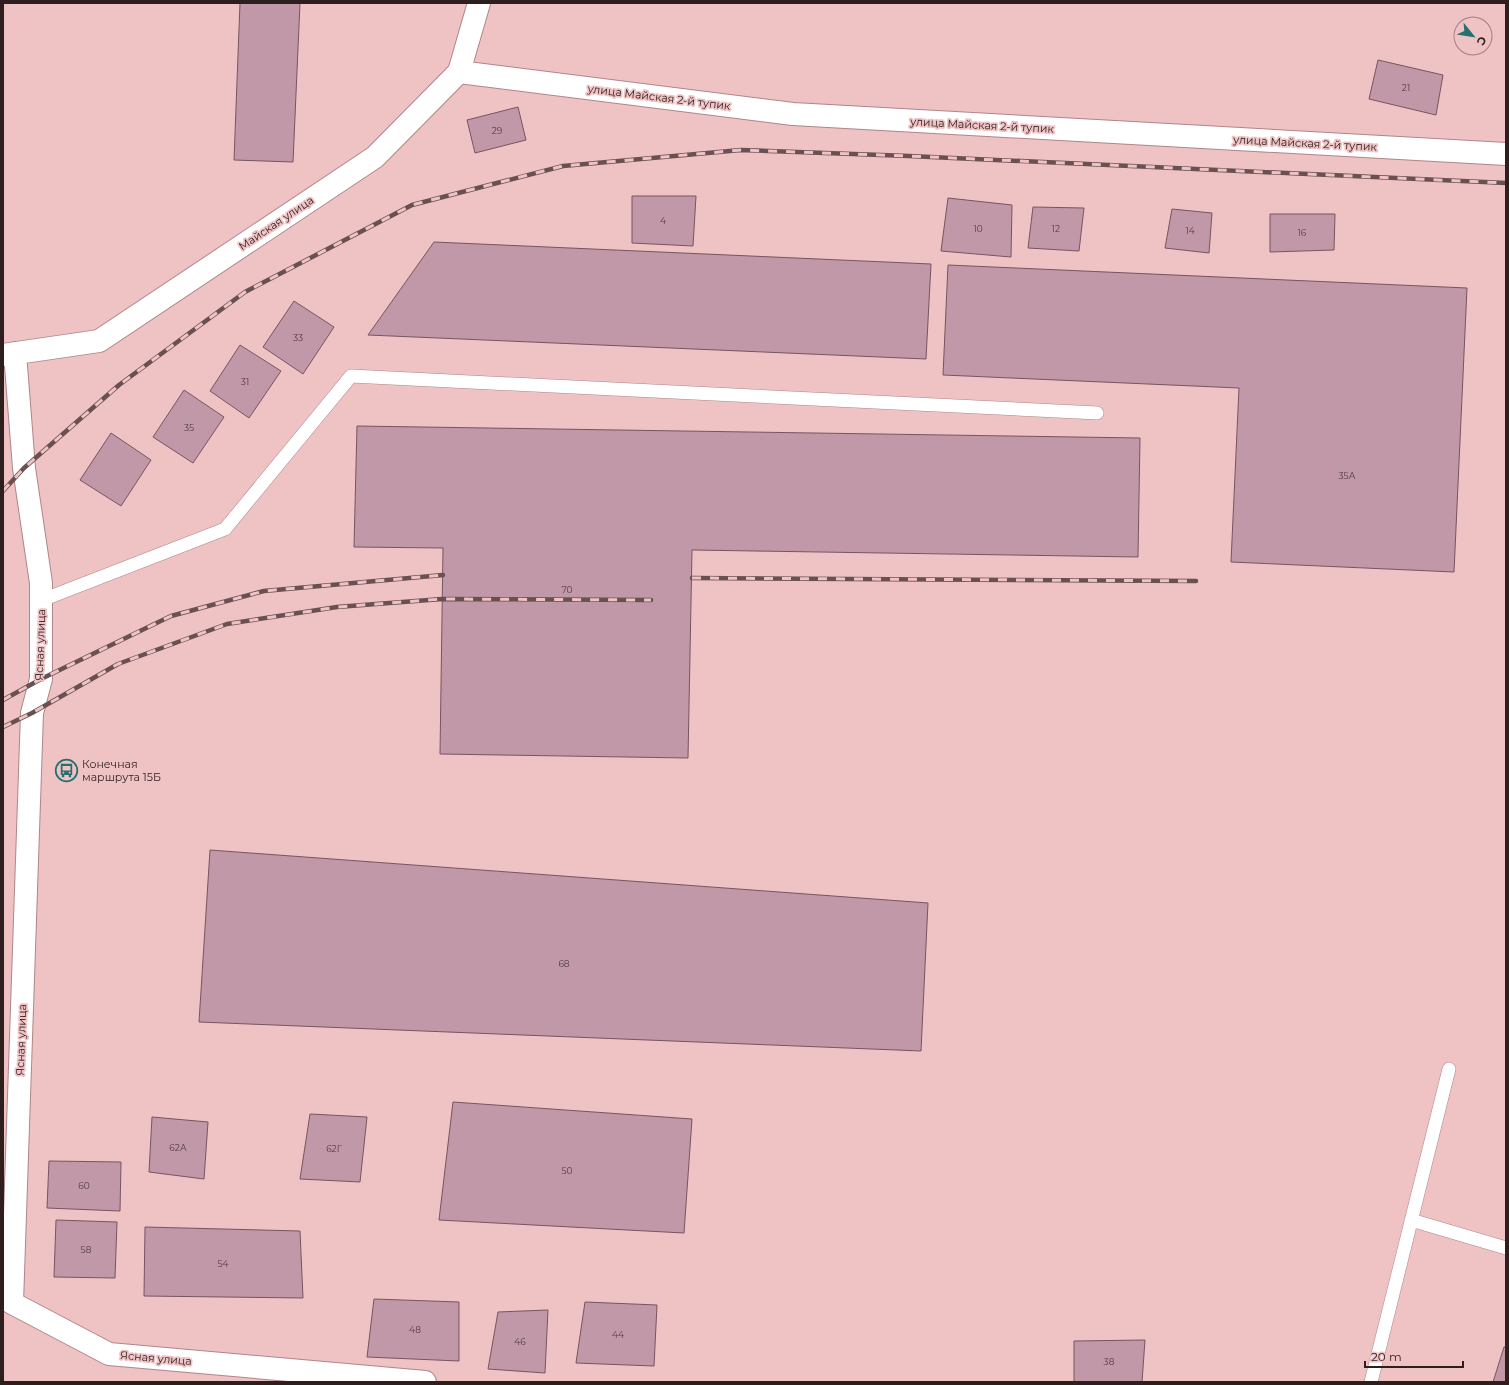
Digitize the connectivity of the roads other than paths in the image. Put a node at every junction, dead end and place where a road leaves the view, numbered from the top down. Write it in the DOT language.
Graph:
graph roads {
  1 [pos="479,3"];
  2 [pos="459,72"];
  3 [pos="1506,154"];
  4 [pos="9,354"];
  5 [pos="1097,413"];
  6 [pos="42,600"];
  7 [pos="1449,1069"];
  8 [pos="1411,1220"];
  9 [pos="1506,1248"];
  10 [pos="424,1382"];
  11 [pos="1371,1382"];
  1 -- 2 [label="street, Майская улица"];
  2 -- 3 [label="street, улица Майская 2-й тупик"];
  2 -- 4 [label="street, Майская улица"];
  4 -- 6 [label="street, Ясная улица"];
  5 -- 6 [label="lane"];
  6 -- 10 [label="street, Ясная улица"];
  7 -- 8 [label="lane"];
  8 -- 9 [label="lane"];
  8 -- 11 [label="lane"];
}
